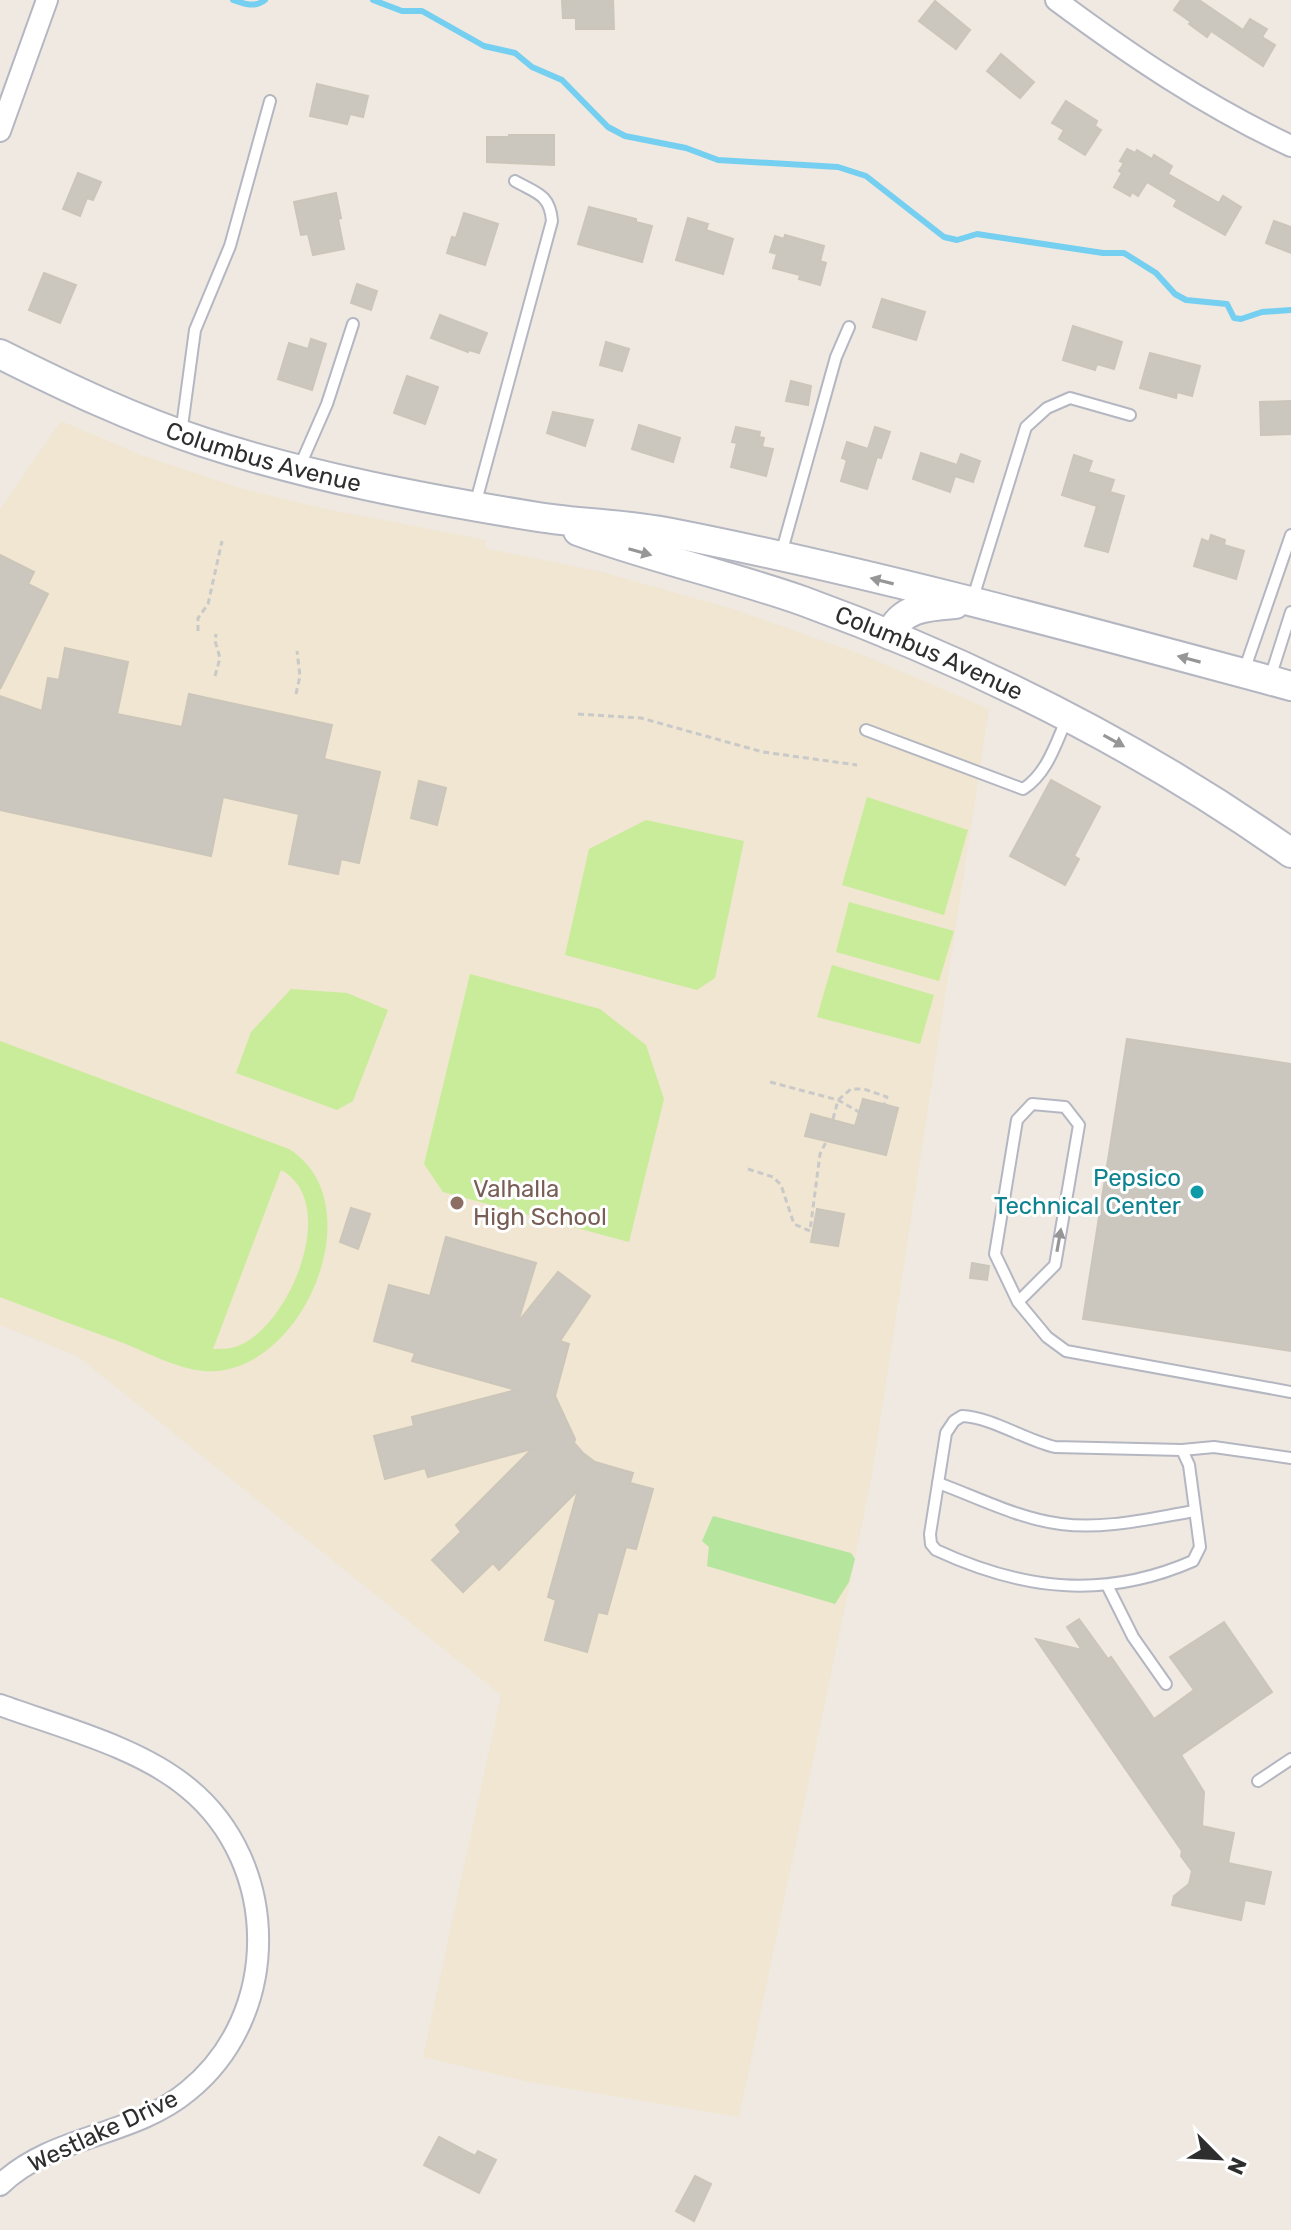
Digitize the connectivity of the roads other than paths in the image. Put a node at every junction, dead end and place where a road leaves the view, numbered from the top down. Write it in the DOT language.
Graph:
graph roads {
  1 [pos="47,0"];
  2 [pos="1056,0"];
  3 [pos="270,101"];
  4 [pos="0,131"];
  5 [pos="1291,146"];
  6 [pos="515,181"];
  7 [pos="353,324"];
  8 [pos="849,327"];
  9 [pos="0,354"];
  10 [pos="1130,415"];
  11 [pos="181,434"];
  12 [pos="299,469"];
  13 [pos="475,505"];
  14 [pos="540,517"];
  15 [pos="1291,535"];
  16 [pos="780,556"];
  17 [pos="971,602"];
  18 [pos="1291,612"];
  19 [pos="890,635"];
  20 [pos="1268,680"];
  21 [pos="1068,716"];
  22 [pos="866,730"];
  23 [pos="1291,853"];
  24 [pos="1018,1302"];
  25 [pos="1291,1392"];
  26 [pos="1182,1450"];
  27 [pos="1291,1458"];
  28 [pos="938,1483"];
  29 [pos="1195,1511"];
  30 [pos="1107,1585"];
  31 [pos="1166,1684"];
  32 [pos="0,1705"];
  33 [pos="1291,1759"];
  34 [pos="1258,1781"];
  35 [pos="0,2185"];
  1 -- 4 [label="street"];
  2 -- 5 [label="street"];
  3 -- 11 [label="lane"];
  6 -- 13 [label="lane"];
  7 -- 12 [label="lane"];
  8 -- 16 [label="lane"];
  9 -- 11 [label="street, Columbus Avenue"];
  10 -- 17 [label="lane"];
  11 -- 12 [label="street, Columbus Avenue"];
  12 -- 13 [label="street, Columbus Avenue"];
  13 -- 14 [label="street, Columbus Avenue"];
  14 -- 16 [label="street, Columbus Avenue"];
  14 -- 19 [label="street, Columbus Avenue, one-way"];
  15 -- 20 [label="lane"];
  17 -- 16 [label="street, Columbus Avenue, one-way"];
  17 -- 19 [label="street"];
  20 -- 17 [label="street, Columbus Avenue, one-way"];
  18 -- 20 [label="lane"];
  19 -- 21 [label="street, Columbus Avenue"];
  21 -- 22 [label="lane"];
  21 -- 23 [label="street, Columbus Avenue, one-way"];
  24 -- 24 [label="lane, one-way"];
  24 -- 25 [label="lane"];
  26 -- 27 [label="lane"];
  26 -- 28 [label="lane"];
  26 -- 29 [label="lane"];
  28 -- 29 [label="lane"];
  28 -- 30 [label="lane"];
  29 -- 30 [label="lane"];
  30 -- 31 [label="lane"];
  32 -- 35 [label="street, Westlake Drive"];
  33 -- 34 [label="lane"];
}
